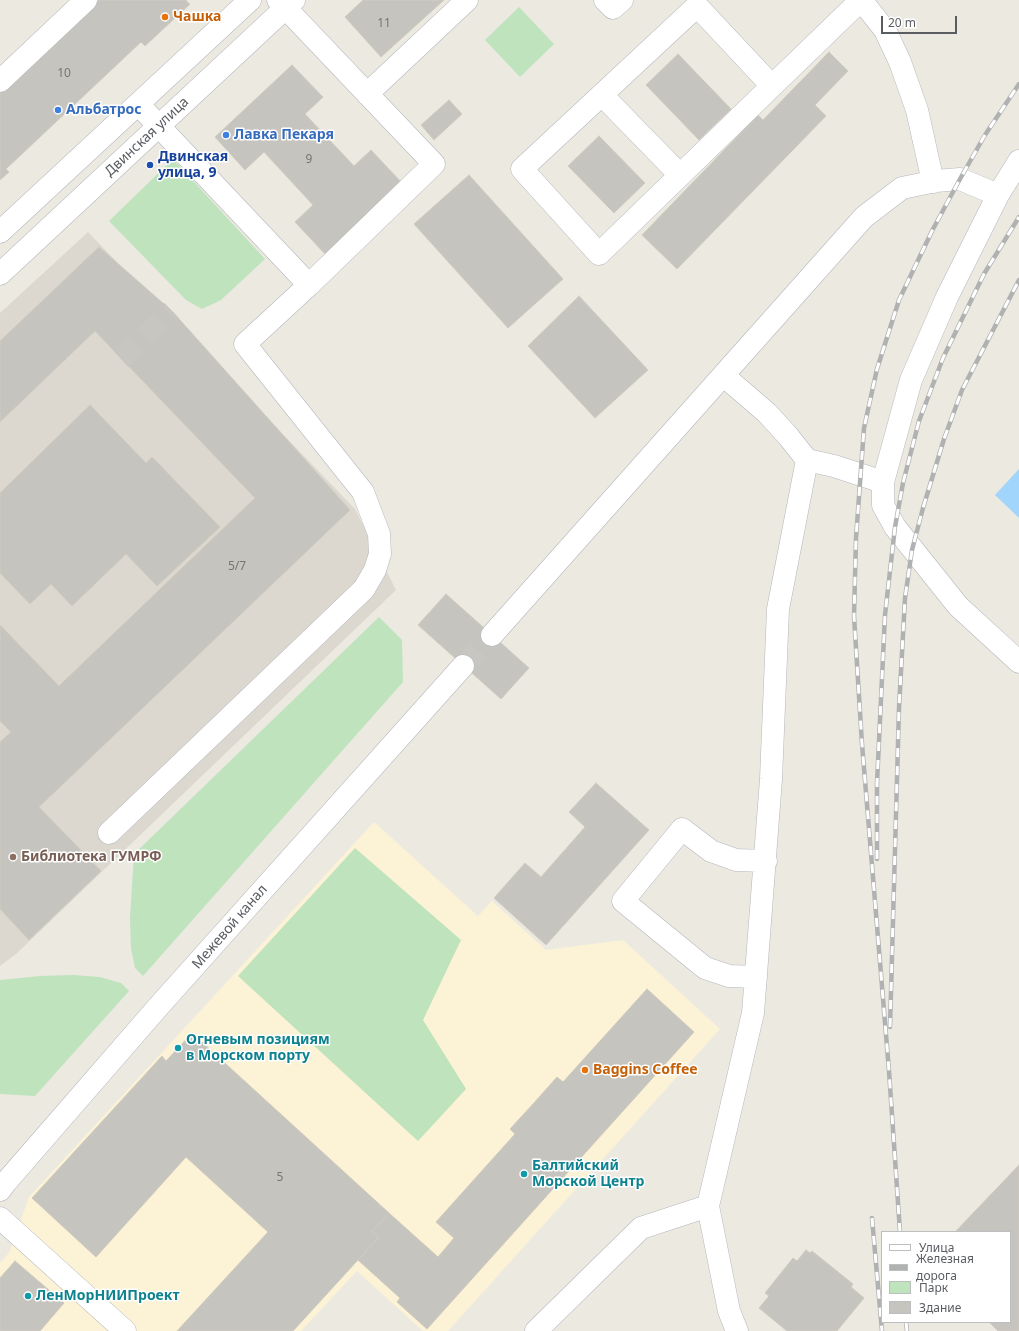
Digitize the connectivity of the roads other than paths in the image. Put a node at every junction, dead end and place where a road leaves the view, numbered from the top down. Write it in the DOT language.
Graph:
graph roads {
  1 [pos="86,0"];
  2 [pos="250,0"];
  3 [pos="467,0"];
  4 [pos="605,0"];
  5 [pos="622,0"];
  6 [pos="861,0"];
  7 [pos="286,3"];
  8 [pos="0,81"];
  9 [pos="772,86"];
  10 [pos="367,94"];
  11 [pos="602,95"];
  12 [pos="138,104"];
  13 [pos="159,126"];
  14 [pos="1019,162"];
  15 [pos="680,175"];
  16 [pos="932,182"];
  17 [pos="998,195"];
  18 [pos="0,232"];
  19 [pos="0,274"];
  20 [pos="309,285"];
  21 [pos="724,376"];
  22 [pos="807,460"];
  23 [pos="883,482"];
  24 [pos="492,635"];
  25 [pos="1019,662"];
  26 [pos="463,666"];
  27 [pos="109,833"];
  28 [pos="766,862"];
  29 [pos="756,977"];
  30 [pos="2,1183"];
  31 [pos="708,1206"];
  32 [pos="0,1218"];
  33 [pos="125,1331"];
  34 [pos="536,1331"];
  35 [pos="736,1331"];
  1 -- 8 [label="street"];
  2 -- 12 [label="street"];
  3 -- 10 [label="street"];
  4 -- 5 [label="street"];
  6 -- 9 [label="street"];
  6 -- 16 [label="street"];
  7 -- 10 [label="street"];
  7 -- 13 [label="street, Двинская улица"];
  9 -- 11 [label="street"];
  9 -- 15 [label="street"];
  10 -- 20 [label="street"];
  11 -- 15 [label="street"];
  11 -- 15 [label="street"];
  12 -- 13 [label="street"];
  12 -- 18 [label="street"];
  13 -- 19 [label="street, Двинская улица"];
  13 -- 20 [label="street"];
  14 -- 17 [label="street"];
  16 -- 17 [label="street"];
  16 -- 21 [label="street"];
  17 -- 23 [label="street"];
  20 -- 27 [label="street"];
  21 -- 22 [label="street"];
  21 -- 24 [label="street"];
  22 -- 23 [label="street"];
  22 -- 28 [label="street"];
  23 -- 25 [label="street"];
  26 -- 30 [label="street, Межевой канал"];
  28 -- 29 [label="street"];
  28 -- 29 [label="street"];
  29 -- 31 [label="street"];
  31 -- 34 [label="street"];
  31 -- 35 [label="street"];
  32 -- 33 [label="street"];
}
